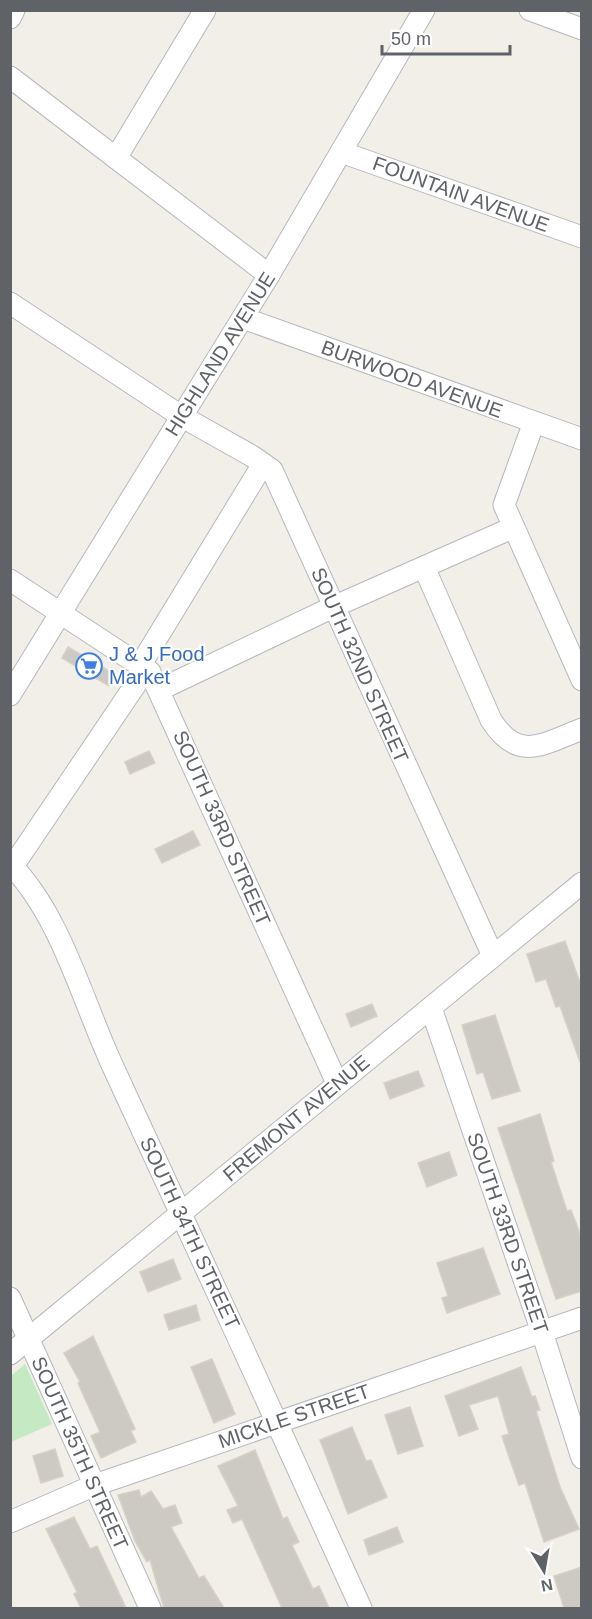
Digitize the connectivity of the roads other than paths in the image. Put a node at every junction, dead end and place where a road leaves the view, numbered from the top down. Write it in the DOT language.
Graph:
graph roads {
  1 [pos="14,10"];
  2 [pos="205,10"];
  3 [pos="424,10"];
  4 [pos="530,10"];
  5 [pos="10,18"];
  6 [pos="582,29"];
  7 [pos="10,77"];
  8 [pos="341,152"];
  9 [pos="116,158"];
  10 [pos="582,237"];
  11 [pos="268,275"];
  12 [pos="10,303"];
  13 [pos="243,318"];
  14 [pos="182,416"];
  15 [pos="534,422"];
  16 [pos="582,439"];
  17 [pos="263,464"];
  18 [pos="512,528"];
  19 [pos="424,567"];
  20 [pos="10,580"];
  21 [pos="333,607"];
  22 [pos="58,614"];
  23 [pos="143,666"];
  24 [pos="582,680"];
  25 [pos="159,690"];
  26 [pos="10,695"];
  27 [pos="582,729"];
  28 [pos="12,865"];
  29 [pos="581,886"];
  30 [pos="493,956"];
  31 [pos="431,1008"];
  32 [pos="337,1083"];
  33 [pos="181,1214"];
  34 [pos="10,1298"];
  35 [pos="582,1318"];
  36 [pos="542,1332"];
  37 [pos="29,1338"];
  38 [pos="10,1354"];
  39 [pos="277,1421"];
  40 [pos="582,1458"];
  41 [pos="95,1485"];
  42 [pos="10,1522"];
  43 [pos="150,1608"];
  44 [pos="361,1608"];
  1 -- 5 [label="street"];
  2 -- 9 [label="street"];
  3 -- 8 [label="street, HIGHLAND AVENUE"];
  4 -- 6 [label="street"];
  7 -- 9 [label="street"];
  8 -- 10 [label="street, FOUNTAIN AVENUE"];
  8 -- 11 [label="street, HIGHLAND AVENUE"];
  9 -- 11 [label="street"];
  11 -- 13 [label="street, HIGHLAND AVENUE"];
  12 -- 14 [label="street, SOUTH 32ND STREET"];
  13 -- 14 [label="street, HIGHLAND AVENUE"];
  13 -- 15 [label="street, BURWOOD AVENUE"];
  14 -- 17 [label="street, SOUTH 32ND STREET"];
  14 -- 22 [label="street, HIGHLAND AVENUE"];
  15 -- 16 [label="street, BURWOOD AVENUE"];
  15 -- 18 [label="street"];
  17 -- 21 [label="street, SOUTH 32ND STREET"];
  17 -- 23 [label="street"];
  18 -- 19 [label="street"];
  18 -- 24 [label="street"];
  19 -- 21 [label="street"];
  19 -- 27 [label="street"];
  20 -- 22 [label="street, SOUTH 33RD STREET"];
  21 -- 25 [label="street"];
  21 -- 30 [label="street, SOUTH 32ND STREET"];
  22 -- 23 [label="street, SOUTH 33RD STREET"];
  22 -- 26 [label="street, HIGHLAND AVENUE"];
  23 -- 25 [label="street, SOUTH 33RD STREET"];
  23 -- 28 [label="street"];
  25 -- 32 [label="street, SOUTH 33RD STREET"];
  28 -- 33 [label="street, SOUTH 34TH STREET"];
  29 -- 30 [label="street, FREMONT AVENUE"];
  30 -- 31 [label="street, FREMONT AVENUE"];
  31 -- 32 [label="street, FREMONT AVENUE"];
  31 -- 36 [label="street, SOUTH 33RD STREET"];
  32 -- 33 [label="street, FREMONT AVENUE"];
  33 -- 37 [label="street, FREMONT AVENUE"];
  33 -- 39 [label="street, SOUTH 34TH STREET"];
  34 -- 37 [label="street, SOUTH 35TH STREET"];
  35 -- 36 [label="street, MICKLE STREET"];
  36 -- 39 [label="street, MICKLE STREET"];
  36 -- 40 [label="street, SOUTH 33RD STREET"];
  37 -- 38 [label="street, FREMONT AVENUE"];
  37 -- 41 [label="street, SOUTH 35TH STREET"];
  39 -- 41 [label="street, MICKLE STREET"];
  39 -- 44 [label="street, SOUTH 34TH STREET"];
  41 -- 42 [label="street, MICKLE STREET"];
  41 -- 43 [label="street, SOUTH 35TH STREET"];
}
